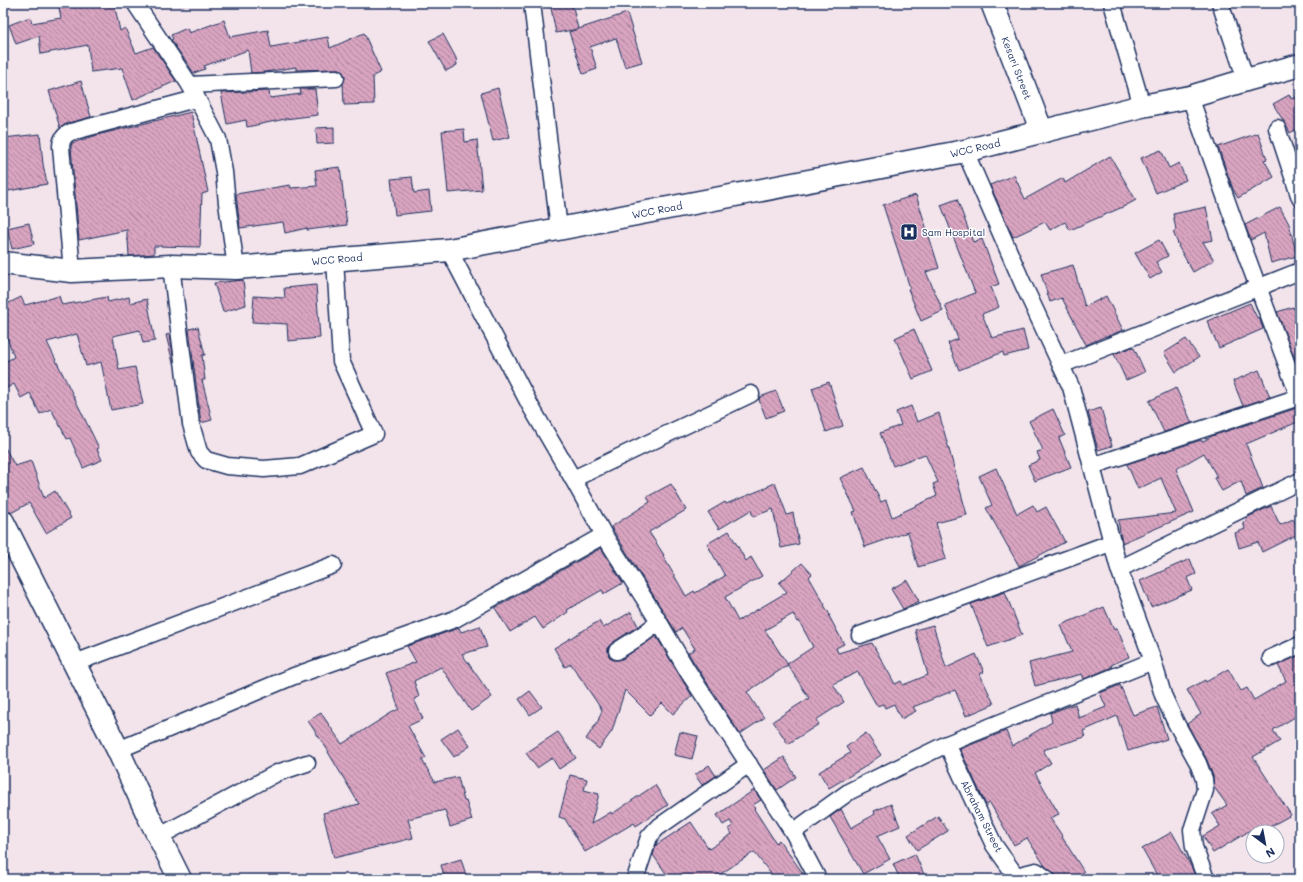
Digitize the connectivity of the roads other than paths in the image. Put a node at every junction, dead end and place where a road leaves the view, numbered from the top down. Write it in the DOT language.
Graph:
graph roads {
  1 [pos="136,3"];
  2 [pos="532,3"];
  3 [pos="992,3"];
  4 [pos="1112,3"];
  5 [pos="1220,3"];
  6 [pos="1300,65"];
  7 [pos="336,78"];
  8 [pos="1246,80"];
  9 [pos="192,92"];
  10 [pos="1190,97"];
  11 [pos="1142,106"];
  12 [pos="1277,128"];
  13 [pos="1042,132"];
  14 [pos="965,151"];
  15 [pos="1300,198"];
  16 [pos="559,229"];
  17 [pos="449,250"];
  18 [pos="335,260"];
  19 [pos="3,262"];
  20 [pos="171,266"];
  21 [pos="236,268"];
  22 [pos="72,271"];
  23 [pos="1300,271"];
  24 [pos="1259,288"];
  25 [pos="1061,365"];
  26 [pos="751,394"];
  27 [pos="1300,397"];
  28 [pos="1092,466"];
  29 [pos="573,479"];
  30 [pos="1300,481"];
  31 [pos="3,522"];
  32 [pos="604,535"];
  33 [pos="1113,542"];
  34 [pos="333,564"];
  35 [pos="1119,569"];
  36 [pos="658,622"];
  37 [pos="860,635"];
  38 [pos="1300,645"];
  39 [pos="617,651"];
  40 [pos="1271,658"];
  41 [pos="1153,661"];
  42 [pos="75,663"];
  43 [pos="947,744"];
  44 [pos="118,750"];
  45 [pos="307,763"];
  46 [pos="749,764"];
  47 [pos="793,832"];
  48 [pos="158,836"];
  49 [pos="180,879"];
  50 [pos="635,879"];
  51 [pos="818,879"];
  52 [pos="1046,879"];
  53 [pos="1206,879"];
  1 -- 9 [label="street"];
  2 -- 16 [label="street"];
  3 -- 13 [label="main road, Kesari Street"];
  4 -- 11 [label="street"];
  5 -- 8 [label="street"];
  6 -- 8 [label="main road, WCC Road"];
  7 -- 9 [label="street"];
  8 -- 10 [label="main road, WCC Road"];
  9 -- 21 [label="street"];
  9 -- 22 [label="street"];
  10 -- 11 [label="main road, WCC Road"];
  10 -- 24 [label="street"];
  11 -- 13 [label="main road, WCC Road"];
  12 -- 15 [label="street"];
  13 -- 14 [label="main road, WCC Road"];
  14 -- 16 [label="main road, WCC Road"];
  14 -- 25 [label="street"];
  16 -- 17 [label="main road, WCC Road"];
  17 -- 18 [label="main road, WCC Road"];
  17 -- 29 [label="street"];
  18 -- 20 [label="street"];
  18 -- 21 [label="main road, WCC Road"];
  19 -- 22 [label="main road, WCC Road"];
  20 -- 21 [label="main road, WCC Road"];
  20 -- 22 [label="main road, WCC Road"];
  23 -- 24 [label="street"];
  24 -- 25 [label="street"];
  24 -- 27 [label="street"];
  25 -- 28 [label="street"];
  26 -- 29 [label="street"];
  27 -- 28 [label="street"];
  28 -- 33 [label="street"];
  29 -- 32 [label="street"];
  30 -- 35 [label="street"];
  31 -- 42 [label="main road"];
  32 -- 36 [label="street"];
  32 -- 44 [label="street"];
  33 -- 35 [label="street"];
  33 -- 37 [label="street"];
  34 -- 42 [label="street"];
  35 -- 41 [label="street"];
  36 -- 39 [label="street"];
  36 -- 46 [label="street"];
  38 -- 40 [label="street"];
  41 -- 43 [label="street"];
  41 -- 53 [label="street"];
  42 -- 44 [label="main road"];
  43 -- 47 [label="street"];
  43 -- 52 [label="street, Abraham Street"];
  44 -- 48 [label="main road"];
  45 -- 48 [label="street"];
  46 -- 47 [label="street"];
  46 -- 50 [label="street"];
  47 -- 51 [label="street"];
  48 -- 49 [label="main road"];
}
